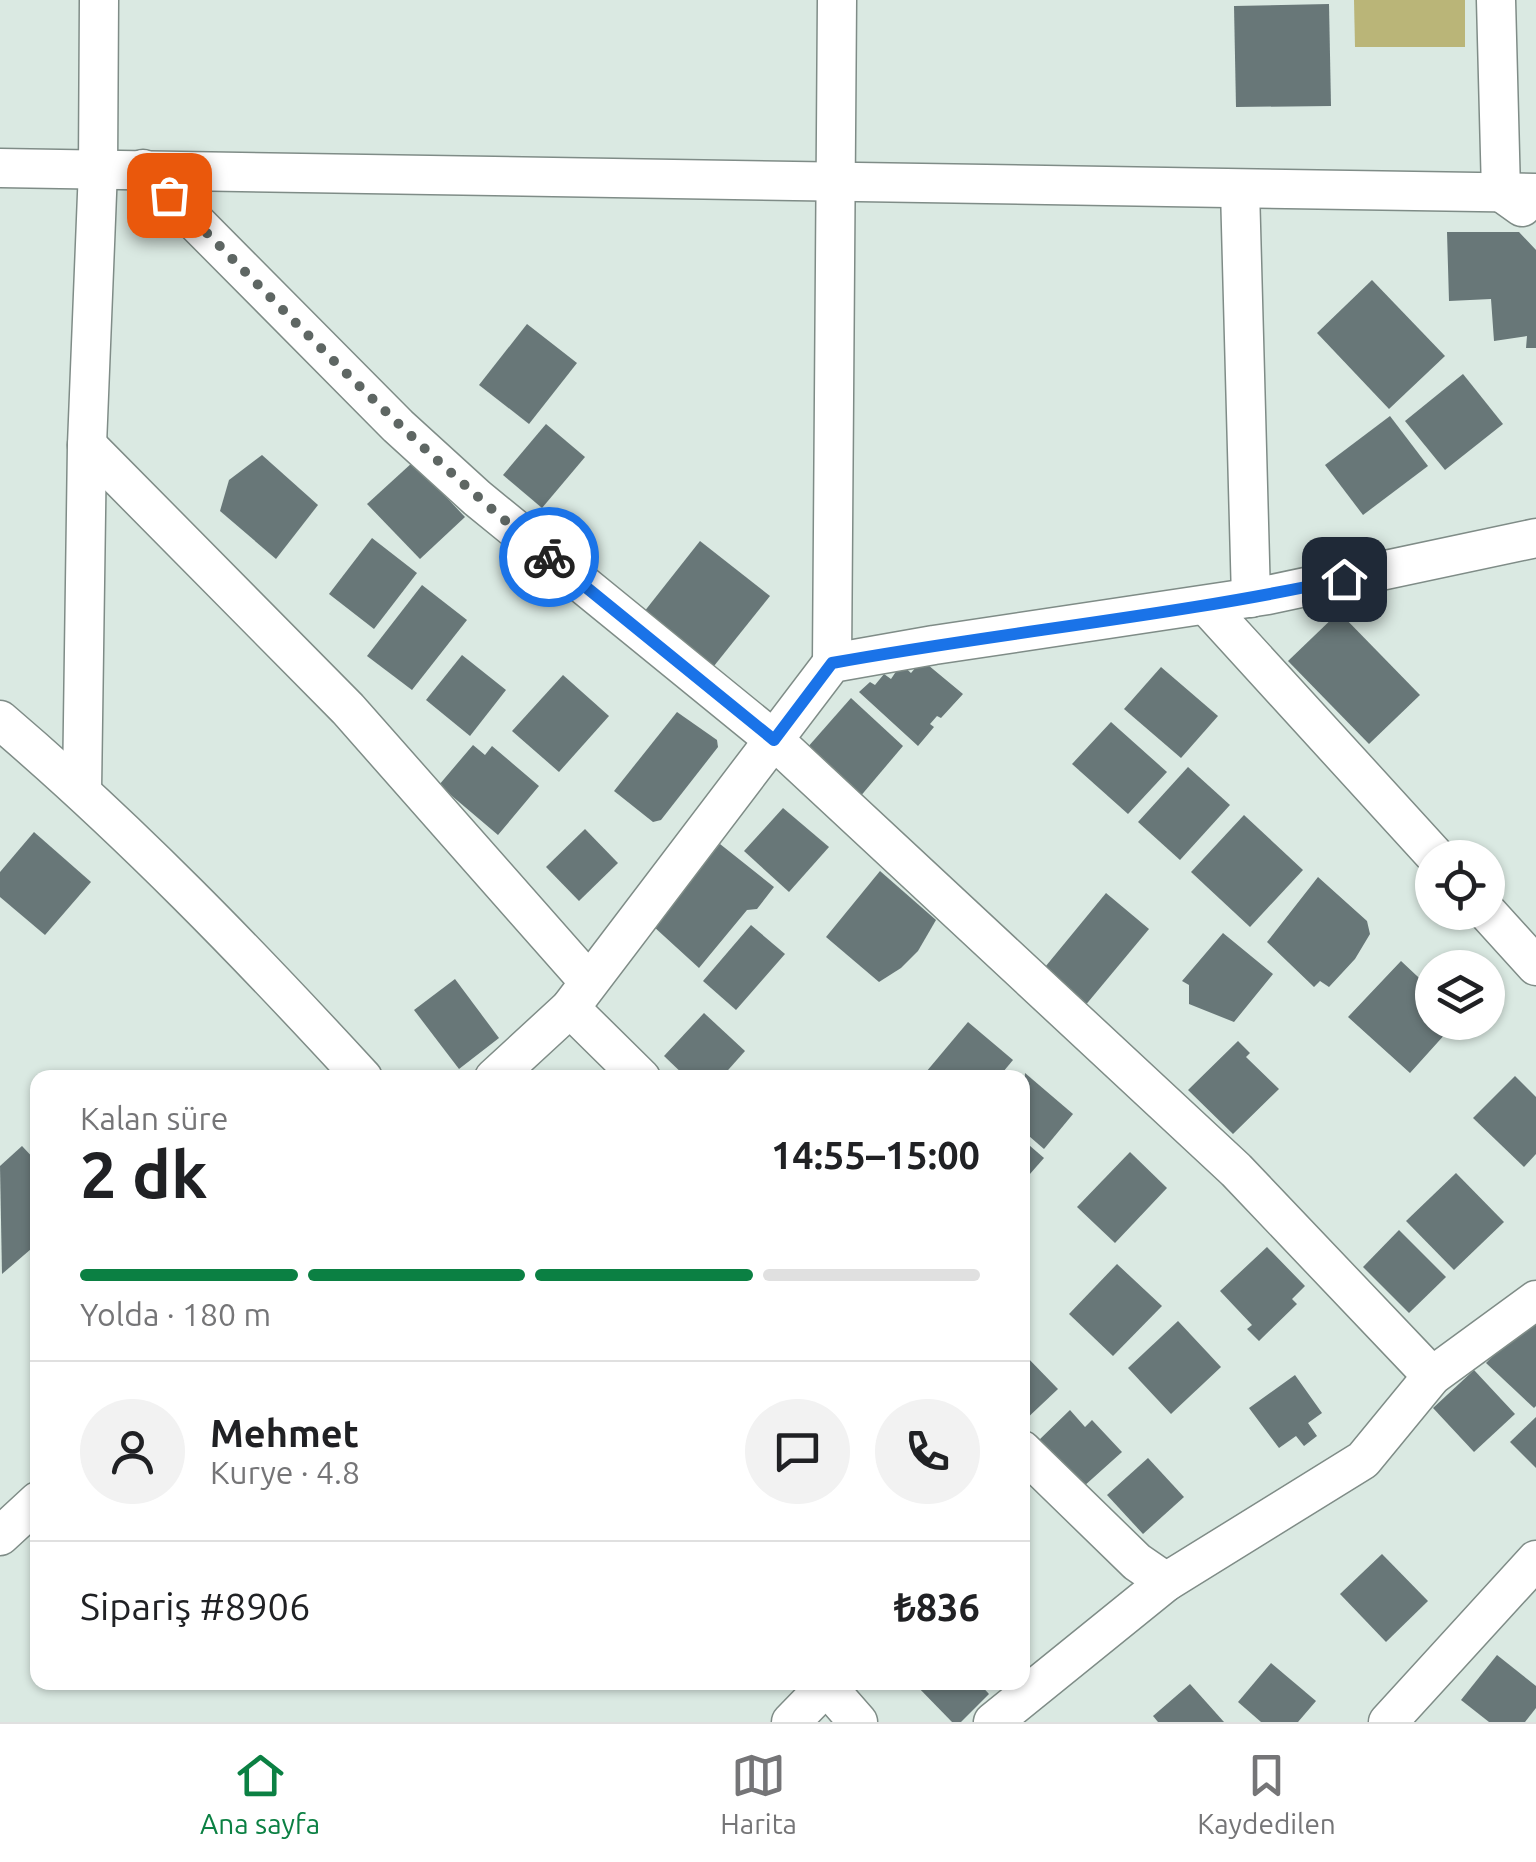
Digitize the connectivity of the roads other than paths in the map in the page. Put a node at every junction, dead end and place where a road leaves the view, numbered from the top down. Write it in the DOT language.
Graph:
graph roads {
  1 [pos="99,0"];
  2 [pos="837,0"];
  3 [pos="1496,0"];
  4 [pos="0,168"];
  5 [pos="98,168"];
  6 [pos="143,170"];
  7 [pos="836,182"];
  8 [pos="1240,189"];
  9 [pos="1519,192"];
  10 [pos="1536,216"];
  11 [pos="87,445"];
  12 [pos="1536,538"];
  13 [pos="1251,598"];
  14 [pos="1206,605"];
  15 [pos="832,663"];
  16 [pos="0,720"];
  17 [pos="774,740"];
  18 [pos="82,790"];
  19 [pos="1421,840"];
  20 [pos="1503,930"];
  21 [pos="1536,966"];
  22 [pos="580,995"];
  23 [pos="356,1070"];
  24 [pos="502,1070"];
  25 [pos="635,1070"];
  26 [pos="1536,1300"];
  27 [pos="1432,1376"];
  28 [pos="1030,1458"];
  29 [pos="30,1508"];
  30 [pos="0,1536"];
  31 [pos="1536,1560"];
  32 [pos="1166,1582"];
  33 [pos="819,1690"];
  34 [pos="829,1690"];
  35 [pos="791,1722"];
  36 [pos="858,1722"];
  37 [pos="993,1722"];
  38 [pos="1388,1722"];
  1 -- 5 [label="street"];
  2 -- 7 [label="street"];
  3 -- 9 [label="street"];
  4 -- 5 [label="street"];
  5 -- 6 [label="street"];
  5 -- 11 [label="street"];
  6 -- 7 [label="street"];
  6 -- 17 [label="street"];
  7 -- 8 [label="street"];
  7 -- 15 [label="street"];
  8 -- 9 [label="street"];
  8 -- 13 [label="street"];
  9 -- 10 [label="street"];
  11 -- 18 [label="street"];
  11 -- 22 [label="street"];
  12 -- 13 [label="street"];
  13 -- 14 [label="street"];
  14 -- 15 [label="street"];
  14 -- 19 [label="street"];
  15 -- 17 [label="street"];
  16 -- 18 [label="street"];
  17 -- 22 [label="street"];
  17 -- 27 [label="street"];
  18 -- 23 [label="street"];
  20 -- 21 [label="street"];
  22 -- 24 [label="street"];
  22 -- 25 [label="street"];
  26 -- 27 [label="street"];
  27 -- 32 [label="street"];
  28 -- 32 [label="street"];
  29 -- 30 [label="street"];
  31 -- 38 [label="street"];
  32 -- 37 [label="street"];
  33 -- 35 [label="street"];
  34 -- 36 [label="street"];
}
